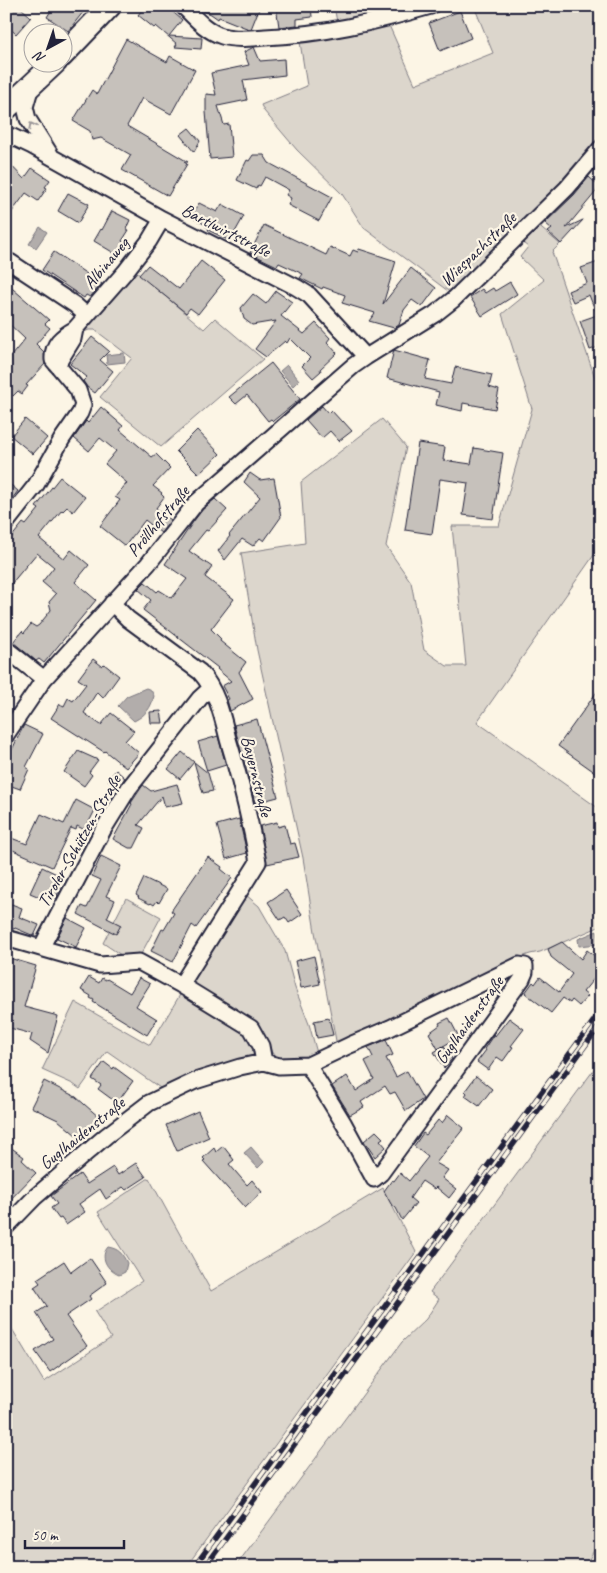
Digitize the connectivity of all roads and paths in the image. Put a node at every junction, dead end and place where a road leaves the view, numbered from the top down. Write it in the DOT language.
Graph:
graph roads {
  1 [pos="110,6"];
  2 [pos="183,6"];
  3 [pos="431,6"];
  4 [pos="72,46"];
  5 [pos="46,72"];
  6 [pos="27,90"];
  7 [pos="6,109"];
  8 [pos="6,136"];
  9 [pos="601,148"];
  10 [pos="53,158"];
  11 [pos="162,219"];
  12 [pos="6,262"];
  13 [pos="86,315"];
  14 [pos="366,357"];
  15 [pos="6,523"];
  16 [pos="112,603"];
  17 [pos="6,649"];
  18 [pos="44,679"];
  19 [pos="211,688"];
  20 [pos="6,735"];
  21 [pos="6,938"];
  22 [pos="41,948"];
  23 [pos="181,985"];
  24 [pos="264,1062"];
  25 [pos="308,1065"];
  26 [pos="6,1227"];
  1 -- 4 [label="main road"];
  2 -- 3 [label="street"];
  5 -- 6 [label="main road"];
  6 -- 7 [label="main road"];
  10 -- 6 [label="street, Bartlwirtstraße, one-way"];
  8 -- 10 [label="street, Bartlwirtstraße"];
  9 -- 14 [label="street, Wiespachstraße"];
  10 -- 11 [label="street, Bartlwirtstraße"];
  11 -- 13 [label="street, Albinaweg"];
  11 -- 14 [label="street, Bartlwirtstraße"];
  12 -- 13 [label="street"];
  13 -- 15 [label="street, Albinaweg"];
  14 -- 16 [label="street, Pröllhofstraße"];
  16 -- 18 [label="street, Pröllhofstraße"];
  16 -- 19 [label="street, Bayernstraße"];
  17 -- 18 [label="street"];
  18 -- 20 [label="street, Pröllhofstraße"];
  19 -- 22 [label="street, Tiroler-Schützen-Straße"];
  19 -- 23 [label="street, Bayernstraße"];
  21 -- 22 [label="street"];
  22 -- 23 [label="street"];
  23 -- 24 [label="street"];
  24 -- 25 [label="street, Guglhaidenstraße"];
  24 -- 26 [label="street, Guglhaidenstraße"];
  25 -- 25 [label="street, Guglhaidenstraße"];
}
